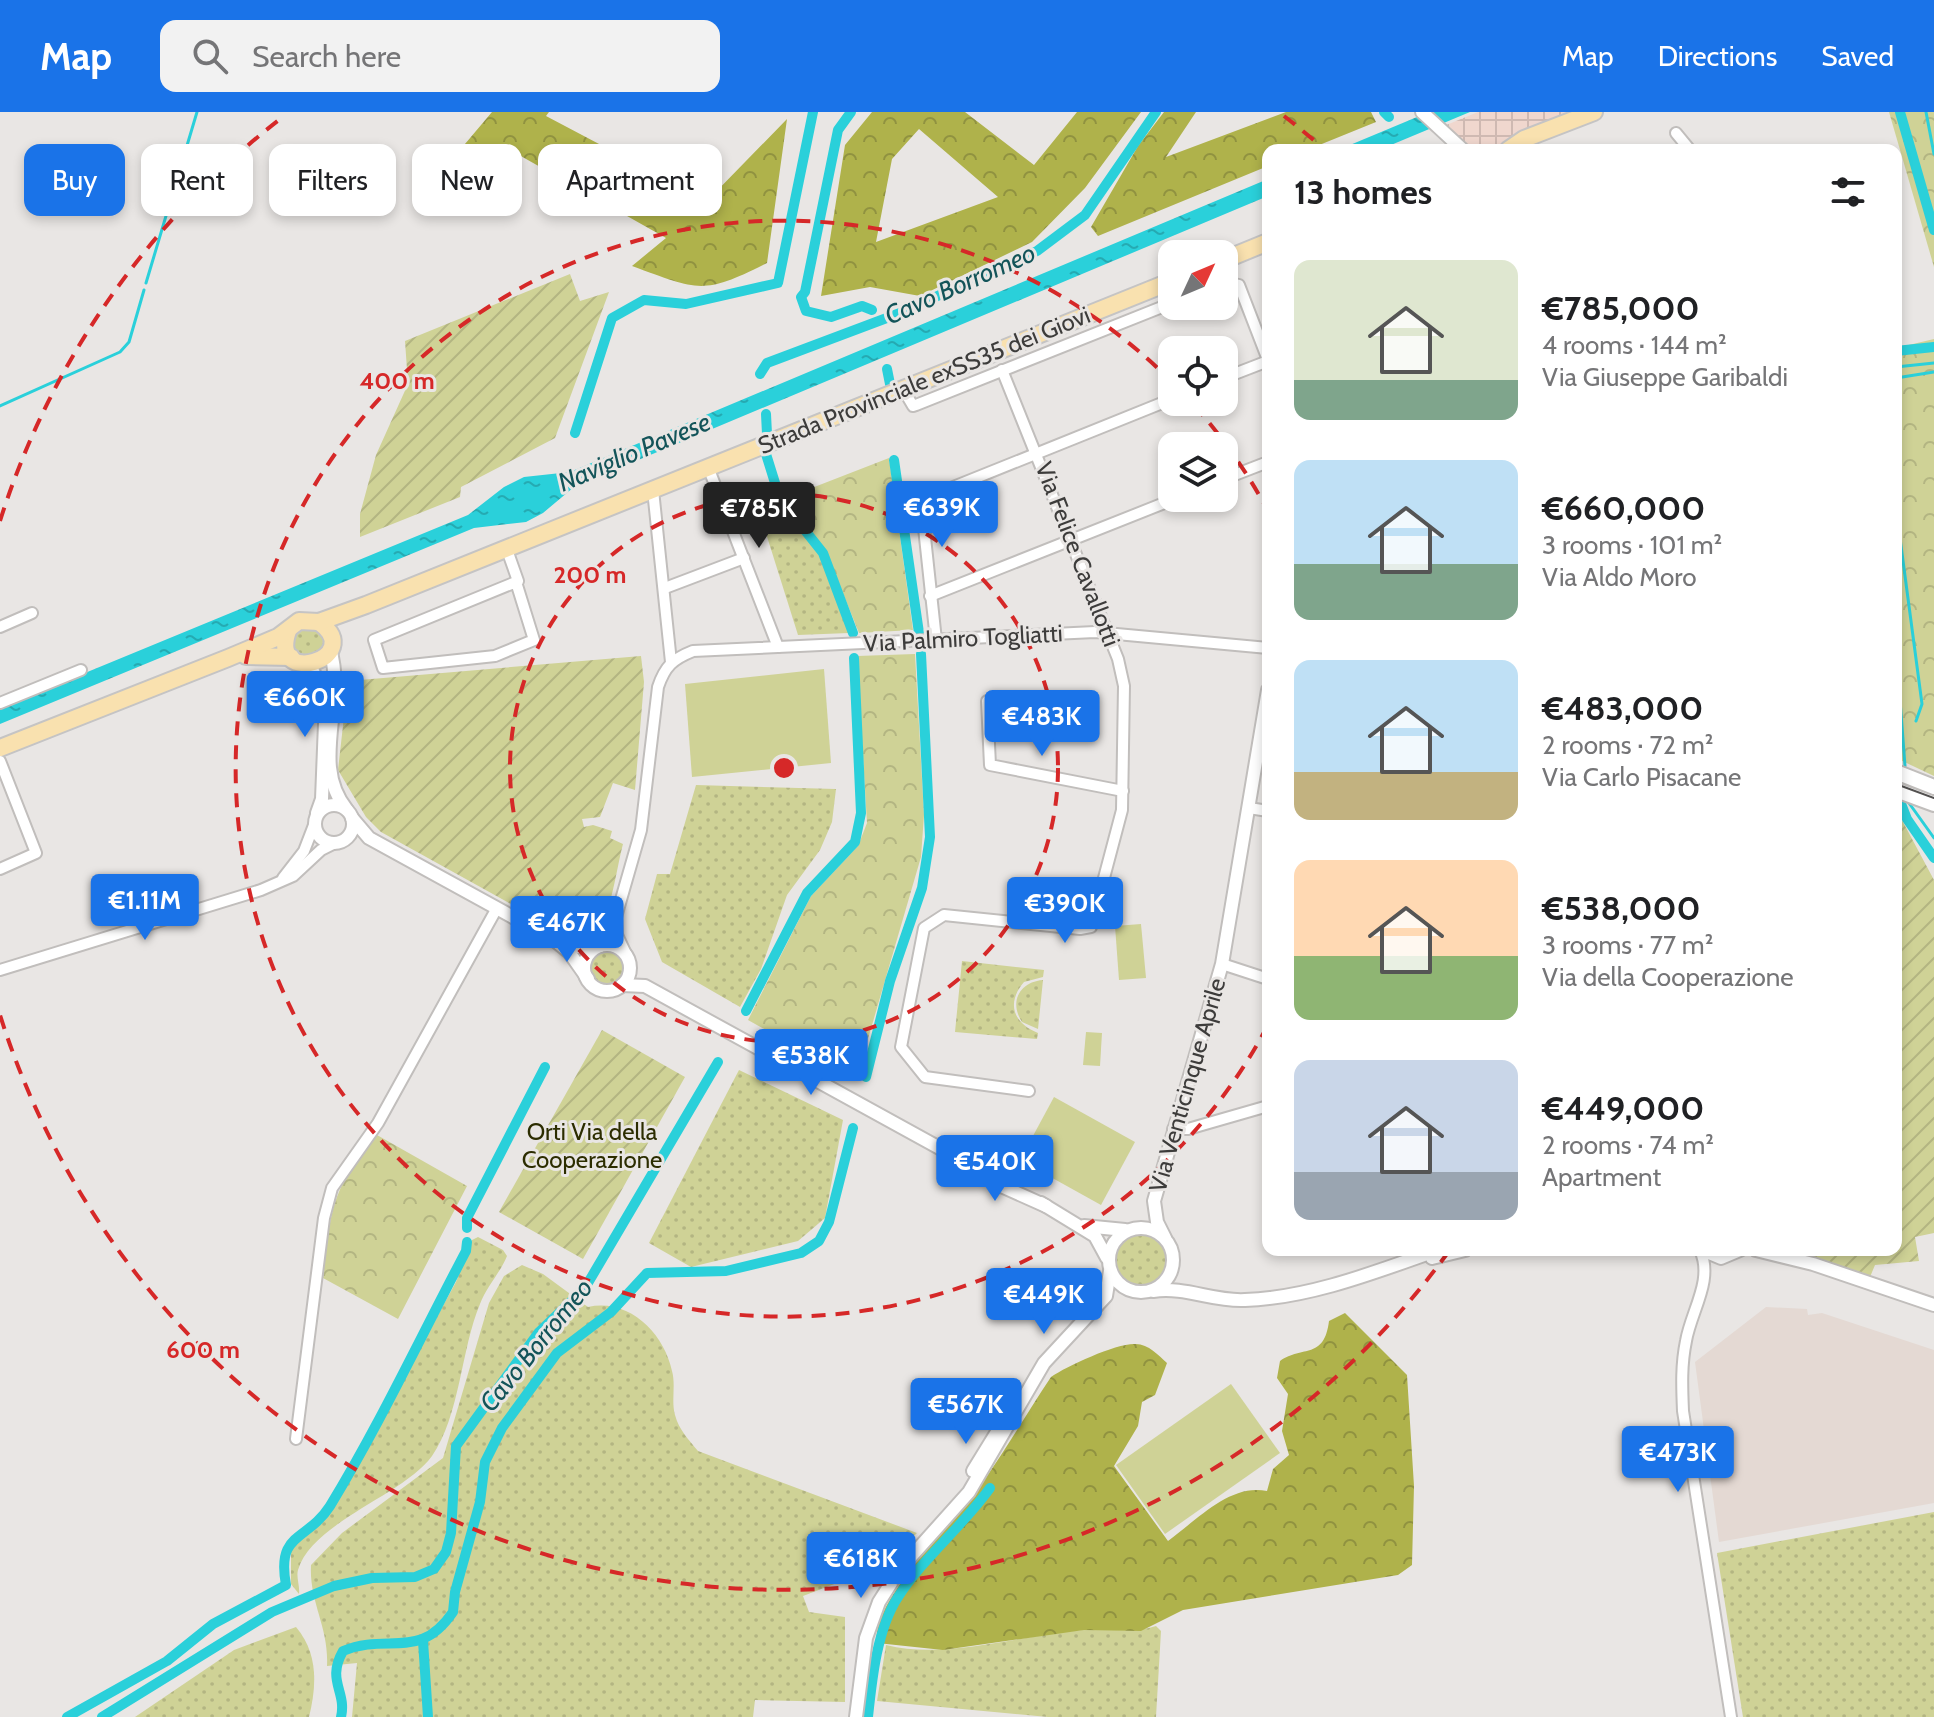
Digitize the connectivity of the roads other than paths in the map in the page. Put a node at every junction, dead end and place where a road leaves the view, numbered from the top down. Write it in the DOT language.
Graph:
graph roads {
  1 [pos="1422,112"];
  2 [pos="1594,112"];
  3 [pos="1556,128"];
  4 [pos="1676,133"];
  5 [pos="1452,144"];
  6 [pos="1517,144"];
  7 [pos="1536,144"];
  8 [pos="1685,144"];
  9 [pos="1262,244"];
  10 [pos="1238,254"];
  11 [pos="1238,285"];
  12 [pos="1158,287"];
  13 [pos="1158,309"];
  14 [pos="1099,310"];
  15 [pos="1106,330"];
  16 [pos="1262,345"];
  17 [pos="1262,363"];
  18 [pos="1002,370"];
  19 [pos="1238,373"];
  20 [pos="903,389"];
  21 [pos="1158,404"];
  22 [pos="1038,451"];
  23 [pos="1262,464"];
  24 [pos="708,467"];
  25 [pos="1238,474"];
  26 [pos="653,490"];
  27 [pos="1158,506"];
  28 [pos="1072,540"];
  29 [pos="506,547"];
  30 [pos="744,558"];
  31 [pos="516,582"];
  32 [pos="665,588"];
  33 [pos="930,596"];
  34 [pos="366,605"];
  35 [pos="32,613"];
  36 [pos="319,622"];
  37 [pos="0,627"];
  38 [pos="288,631"];
  39 [pos="1109,633"];
  40 [pos="936,640"];
  41 [pos="331,645"];
  42 [pos="778,647"];
  43 [pos="1262,647"];
  44 [pos="291,657"];
  45 [pos="228,658"];
  46 [pos="310,665"];
  47 [pos="667,666"];
  48 [pos="81,670"];
  49 [pos="987,701"];
  50 [pos="0,703"];
  51 [pos="1262,739"];
  52 [pos="0,748"];
  53 [pos="0,761"];
  54 [pos="1902,774"];
  55 [pos="1934,787"];
  56 [pos="1123,791"];
  57 [pos="1902,792"];
  58 [pos="1934,804"];
  59 [pos="1249,808"];
  60 [pos="1262,810"];
  61 [pos="350,814"];
  62 [pos="316,819"];
  63 [pos="339,842"];
  64 [pos="376,842"];
  65 [pos="0,869"];
  66 [pos="276,885"];
  67 [pos="497,908"];
  68 [pos="616,917"];
  69 [pos="553,939"];
  70 [pos="596,948"];
  71 [pos="628,960"];
  72 [pos="1222,964"];
  73 [pos="0,970"];
  74 [pos="1262,977"];
  75 [pos="588,979"];
  76 [pos="622,985"];
  77 [pos="645,986"];
  78 [pos="1029,1091"];
  79 [pos="1262,1108"];
  80 [pos="1173,1129"];
  81 [pos="1154,1206"];
  82 [pos="1081,1226"];
  83 [pos="1131,1229"];
  84 [pos="1165,1238"];
  85 [pos="1423,1256"];
  86 [pos="1438,1256"];
  87 [pos="1702,1256"];
  88 [pos="1731,1256"];
  89 [pos="1791,1256"];
  90 [pos="1173,1260"];
  91 [pos="1406,1263"];
  92 [pos="1109,1266"];
  93 [pos="1706,1275"];
  94 [pos="1153,1291"];
  95 [pos="1132,1292"];
  96 [pos="1202,1294"];
  97 [pos="1102,1302"];
  98 [pos="1934,1305"];
  99 [pos="296,1439"];
  100 [pos="856,1717"];
  101 [pos="1731,1717"];
  1 -- 5 [label="street"];
  2 -- 3 [label="main road"];
  3 -- 6 [label="main road"];
  3 -- 7 [label="main road"];
  4 -- 8 [label="street"];
  9 -- 10 [label="main road"];
  11 -- 16 [label="street"];
  12 -- 14 [label="main road, Strada Provinciale exSS35 dei Giovi"];
  13 -- 15 [label="street"];
  14 -- 15 [label="street"];
  14 -- 20 [label="main road, Strada Provinciale exSS35 dei Giovi"];
  15 -- 18 [label="street"];
  17 -- 19 [label="street"];
  18 -- 20 [label="street"];
  18 -- 22 [label="street, Via Felice Cavallotti"];
  20 -- 24 [label="main road, Strada Provinciale exSS35 dei Giovi"];
  21 -- 22 [label="street"];
  22 -- 28 [label="street, Via Felice Cavallotti"];
  22 -- 33 [label="street"];
  23 -- 25 [label="street"];
  24 -- 26 [label="main road, Strada Provinciale exSS35 dei Giovi"];
  24 -- 30 [label="street"];
  26 -- 29 [label="main road, Strada Provinciale exSS35 dei Giovi"];
  26 -- 32 [label="street"];
  27 -- 28 [label="street"];
  28 -- 33 [label="street"];
  28 -- 39 [label="street, Via Felice Cavallotti"];
  29 -- 31 [label="street"];
  29 -- 34 [label="main road, Strada Provinciale exSS35 dei Giovi"];
  30 -- 32 [label="street"];
  30 -- 42 [label="street"];
  31 -- 31 [label="street"];
  32 -- 47 [label="street"];
  33 -- 40 [label="street"];
  34 -- 36 [label="main road, Strada Provinciale exSS35 dei Giovi"];
  34 -- 41 [label="main road"];
  35 -- 37 [label="street"];
  36 -- 38 [label="main road"];
  36 -- 41 [label="main road"];
  38 -- 44 [label="main road"];
  38 -- 45 [label="main road"];
  39 -- 40 [label="street, Via Palmiro Togliatti"];
  39 -- 43 [label="street, Via Palmiro Togliatti"];
  39 -- 56 [label="street, Via Felice Cavallotti"];
  40 -- 42 [label="street, Via Palmiro Togliatti"];
  41 -- 46 [label="main road"];
  41 -- 61 [label="street"];
  42 -- 47 [label="street, Via Palmiro Togliatti"];
  44 -- 45 [label="main road"];
  44 -- 46 [label="main road"];
  45 -- 52 [label="main road"];
  46 -- 62 [label="street"];
  47 -- 68 [label="street"];
  48 -- 50 [label="street"];
  49 -- 56 [label="street"];
  51 -- 59 [label="street, Via Venticinque Aprile"];
  53 -- 65 [label="street"];
  54 -- 55 [label="main road"];
  56 -- 78 [label="street, Via Felice Cavallotti"];
  57 -- 58 [label="main road"];
  59 -- 60 [label="street"];
  59 -- 72 [label="street, Via Venticinque Aprile"];
  61 -- 62 [label="street"];
  61 -- 63 [label="street"];
  61 -- 64 [label="street"];
  62 -- 63 [label="street"];
  62 -- 66 [label="street"];
  63 -- 64 [label="street"];
  63 -- 66 [label="street"];
  64 -- 67 [label="street"];
  66 -- 73 [label="street"];
  67 -- 69 [label="street"];
  67 -- 99 [label="street"];
  68 -- 70 [label="street"];
  68 -- 71 [label="street"];
  69 -- 70 [label="street"];
  69 -- 75 [label="street"];
  70 -- 71 [label="street"];
  70 -- 75 [label="street"];
  71 -- 76 [label="street"];
  71 -- 77 [label="street"];
  72 -- 74 [label="street"];
  72 -- 80 [label="street, Via Venticinque Aprile"];
  75 -- 76 [label="street"];
  76 -- 77 [label="street"];
  77 -- 82 [label="street"];
  79 -- 80 [label="street"];
  80 -- 81 [label="street, Via Venticinque Aprile"];
  81 -- 83 [label="street, Via Venticinque Aprile"];
  81 -- 84 [label="street, Via Venticinque Aprile"];
  82 -- 83 [label="street"];
  82 -- 92 [label="street"];
  83 -- 84 [label="street"];
  83 -- 92 [label="street"];
  84 -- 90 [label="street"];
  85 -- 91 [label="street"];
  86 -- 91 [label="street"];
  87 -- 93 [label="street"];
  88 -- 93 [label="street"];
  89 -- 98 [label="street"];
  90 -- 94 [label="street"];
  90 -- 96 [label="street"];
  91 -- 96 [label="street"];
  92 -- 95 [label="street"];
  92 -- 97 [label="street"];
  93 -- 101 [label="street"];
  94 -- 95 [label="street"];
  94 -- 96 [label="street"];
  95 -- 97 [label="street"];
  97 -- 100 [label="street"];
}
